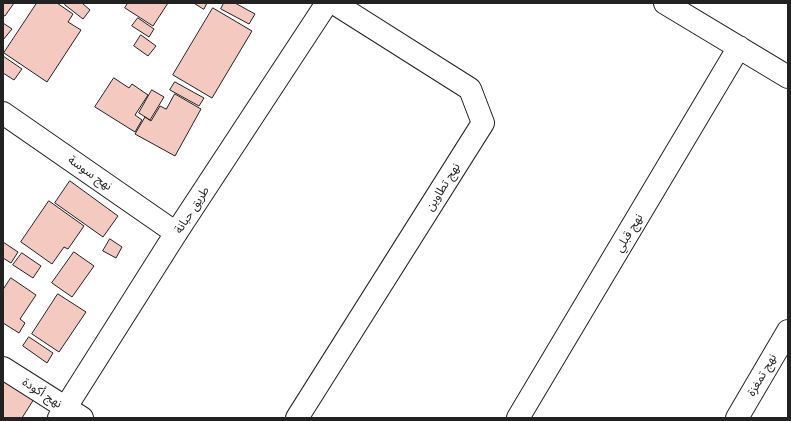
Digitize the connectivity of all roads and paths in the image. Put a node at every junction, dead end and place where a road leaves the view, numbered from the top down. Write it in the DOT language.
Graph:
graph roads {
  1 [pos="327,3"];
  2 [pos="334,3"];
  3 [pos="665,3"];
  4 [pos="739,47"];
  5 [pos="788,77"];
  6 [pos="3,113"];
  7 [pos="176,233"];
  8 [pos="788,331"];
  9 [pos="3,368"];
  10 [pos="69,415"];
  11 [pos="297,418"];
  12 [pos="518,418"];
  13 [pos="737,418"];
  1 -- 7 [label="street, طريق حبانة"];
  2 -- 11 [label="street, نهج تطاوين"];
  3 -- 4 [label="street"];
  4 -- 5 [label="street"];
  4 -- 12 [label="street, نهج قبلي"];
  6 -- 7 [label="street, نهج سوسة"];
  7 -- 10 [label="street, طريق حبانة"];
  8 -- 13 [label="street, نهج تمغزة"];
  9 -- 10 [label="street, نهج أكودة"];
}
